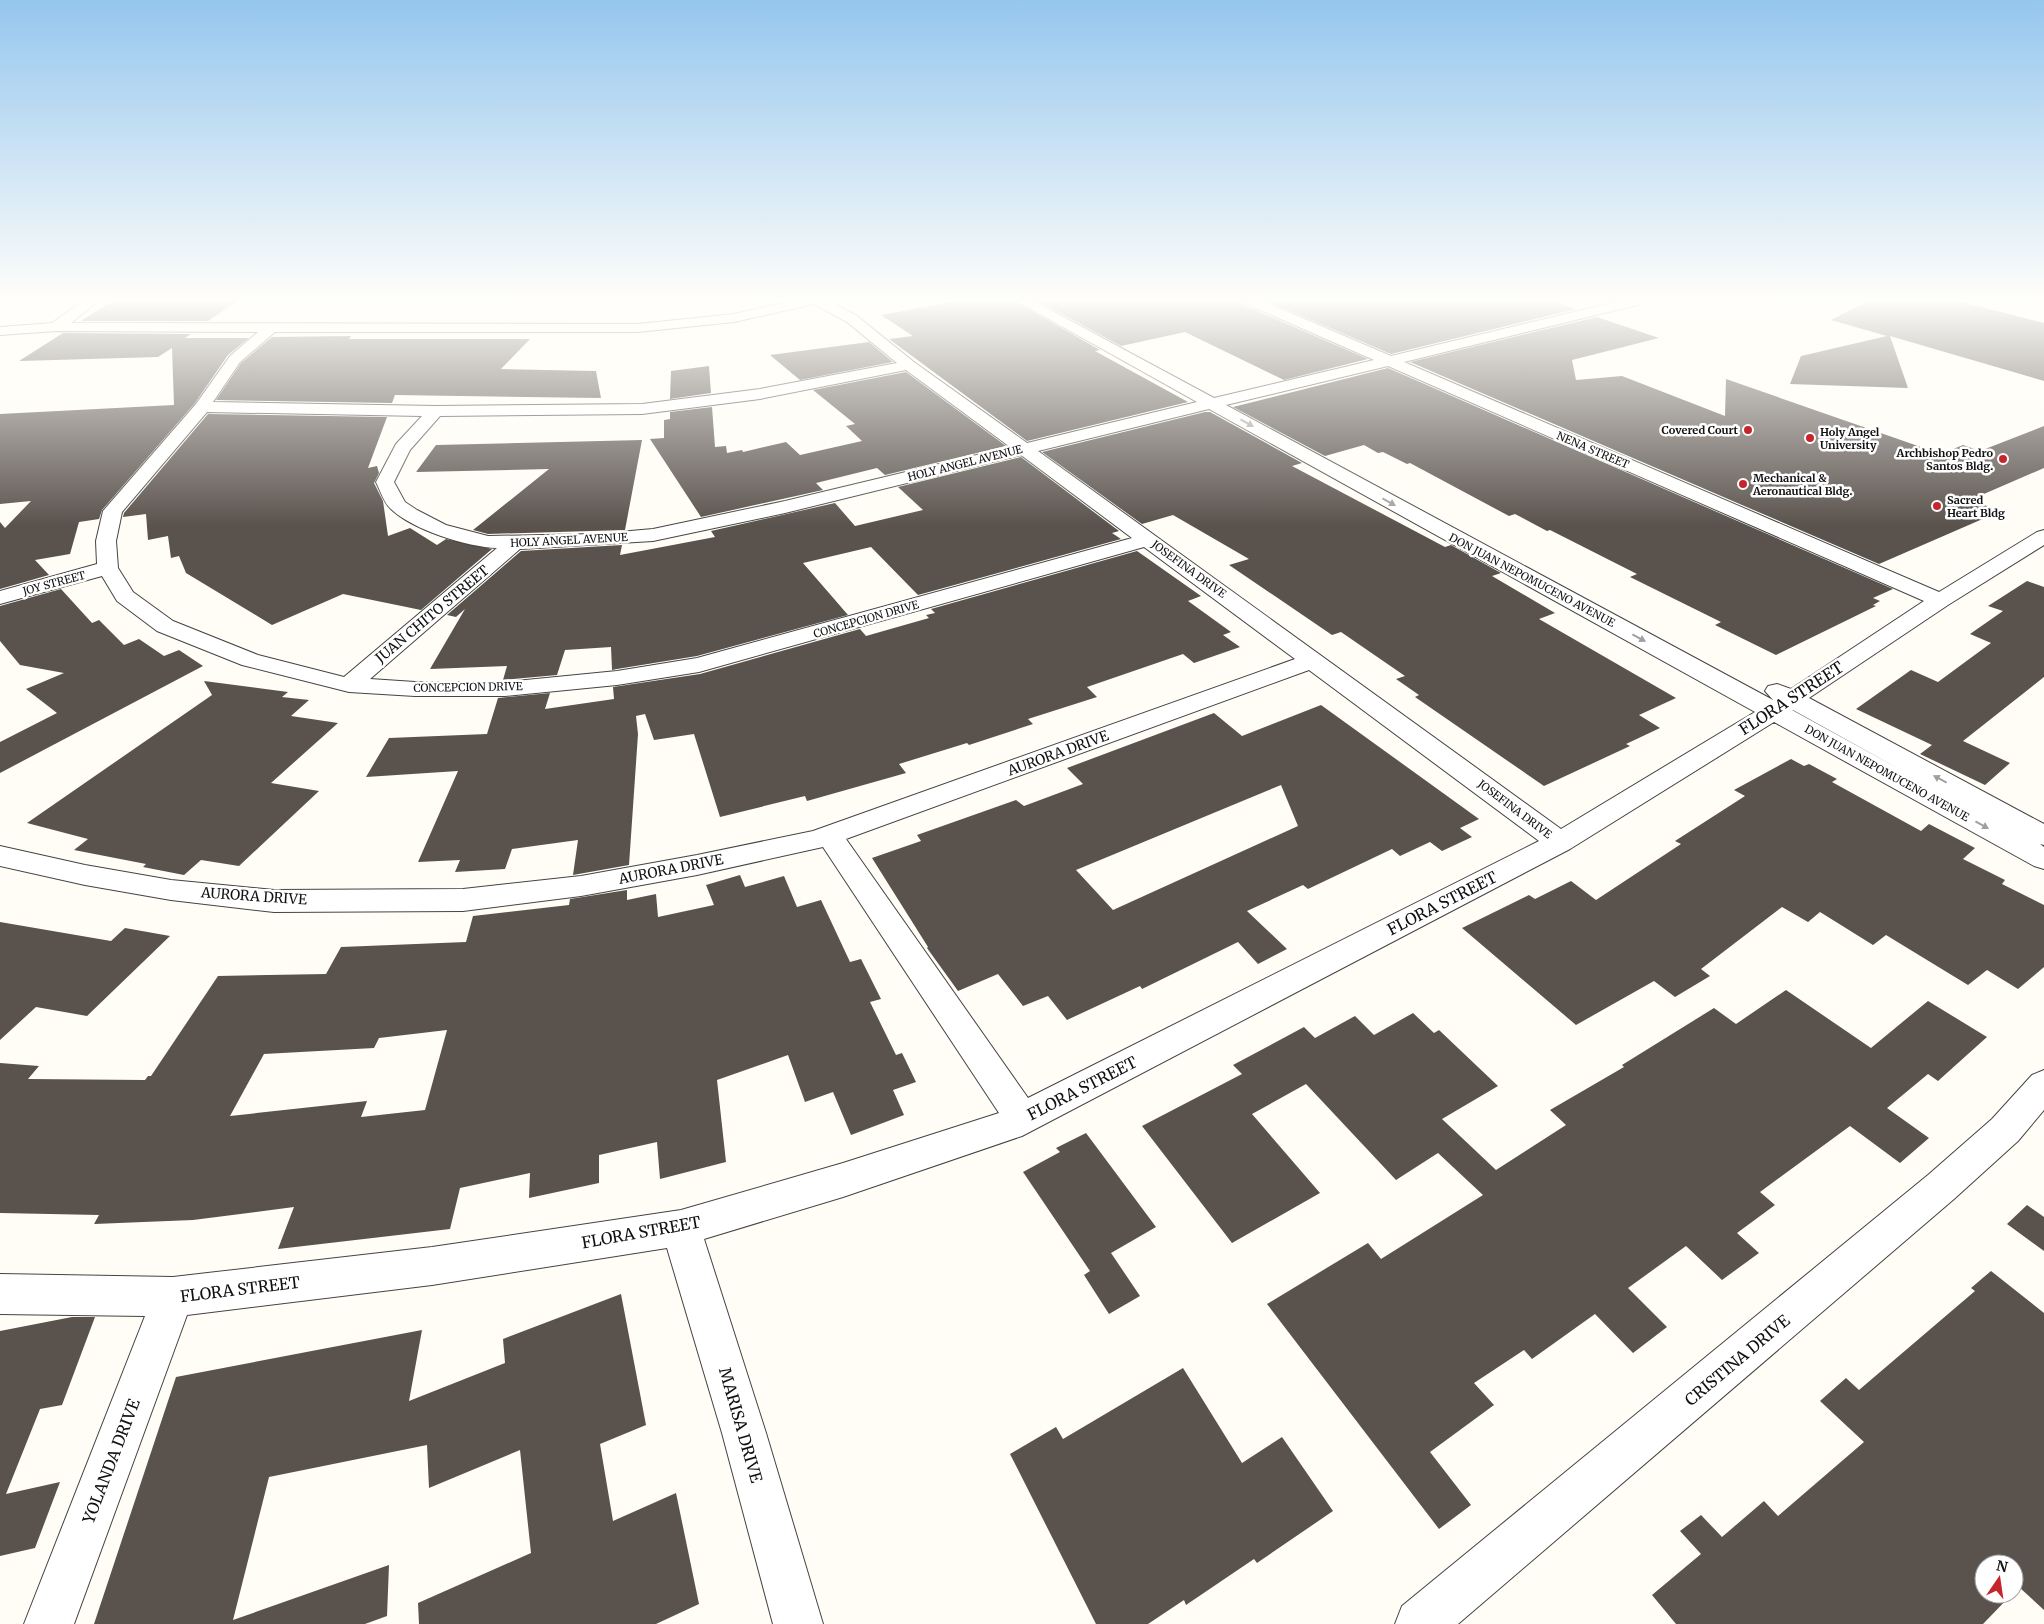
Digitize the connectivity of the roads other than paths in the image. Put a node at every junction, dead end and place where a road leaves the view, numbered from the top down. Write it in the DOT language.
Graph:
graph roads {
  1 [pos="225,375"];
  2 [pos="859,375"];
  3 [pos="922,375"];
  4 [pos="1164,375"];
  5 [pos="1186,375"];
  6 [pos="1330,375"];
  7 [pos="1420,375"];
  8 [pos="1233,398"];
  9 [pos="1211,403"];
  10 [pos="202,407"];
  11 [pos="435,412"];
  12 [pos="1024,449"];
  13 [pos="1445,514"];
  14 [pos="1424,522"];
  15 [pos="2044,536"];
  16 [pos="1149,539"];
  17 [pos="515,543"];
  18 [pos="108,568"];
  19 [pos="0,598"];
  20 [pos="1940,600"];
  21 [pos="1314,660"];
  22 [pos="349,685"];
  23 [pos="1783,705"];
  24 [pos="829,835"];
  25 [pos="2044,836"];
  26 [pos="1560,842"];
  27 [pos="0,856"];
  28 [pos="2044,859"];
  29 [pos="2044,1085"];
  30 [pos="1022,1118"];
  31 [pos="681,1228"];
  32 [pos="0,1294"];
  33 [pos="173,1297"];
  34 [pos="49,1624"];
  35 [pos="798,1624"];
  36 [pos="1420,1624"];
  1 -- 10 [label="street, CONCEPCION DRIVE"];
  2 -- 11 [label="street"];
  3 -- 12 [label="street, JOSEFINA DRIVE"];
  4 -- 9 [label="street, DON JUAN NEPOMUCENO AVENUE"];
  5 -- 8 [label="street, DON JUAN NEPOMUCENO AVENUE"];
  6 -- 8 [label="street, HOLY ANGEL AVENUE"];
  7 -- 20 [label="street, NENA STREET"];
  8 -- 9 [label="street, HOLY ANGEL AVENUE"];
  8 -- 13 [label="street, DON JUAN NEPOMUCENO AVENUE"];
  9 -- 12 [label="street, HOLY ANGEL AVENUE"];
  9 -- 14 [label="street, DON JUAN NEPOMUCENO AVENUE, one-way"];
  10 -- 11 [label="street"];
  10 -- 18 [label="street, CONCEPCION DRIVE"];
  11 -- 17 [label="street, HOLY ANGEL AVENUE"];
  12 -- 16 [label="street, JOSEFINA DRIVE"];
  12 -- 17 [label="street, HOLY ANGEL AVENUE"];
  13 -- 14 [label="street"];
  13 -- 23 [label="street, DON JUAN NEPOMUCENO AVENUE"];
  14 -- 23 [label="street, DON JUAN NEPOMUCENO AVENUE, one-way"];
  15 -- 20 [label="street, FLORA STREET"];
  16 -- 21 [label="street, JOSEFINA DRIVE"];
  16 -- 22 [label="street, CONCEPCION DRIVE"];
  17 -- 22 [label="street, JUAN CHITO STREET"];
  18 -- 19 [label="street, JOY STREET"];
  18 -- 22 [label="street, CONCEPCION DRIVE"];
  20 -- 23 [label="street, FLORA STREET"];
  21 -- 24 [label="street, AURORA DRIVE"];
  21 -- 26 [label="street, JOSEFINA DRIVE"];
  25 -- 23 [label="street, DON JUAN NEPOMUCENO AVENUE, one-way"];
  23 -- 26 [label="street, FLORA STREET"];
  23 -- 28 [label="street, DON JUAN NEPOMUCENO AVENUE, one-way"];
  24 -- 27 [label="street, AURORA DRIVE"];
  24 -- 30 [label="street"];
  26 -- 30 [label="street, FLORA STREET"];
  29 -- 36 [label="street, CRISTINA DRIVE"];
  30 -- 31 [label="street, FLORA STREET"];
  31 -- 33 [label="street, FLORA STREET"];
  31 -- 35 [label="street, MARISA DRIVE"];
  32 -- 33 [label="street, FLORA STREET"];
  33 -- 34 [label="street, YOLANDA DRIVE"];
}
